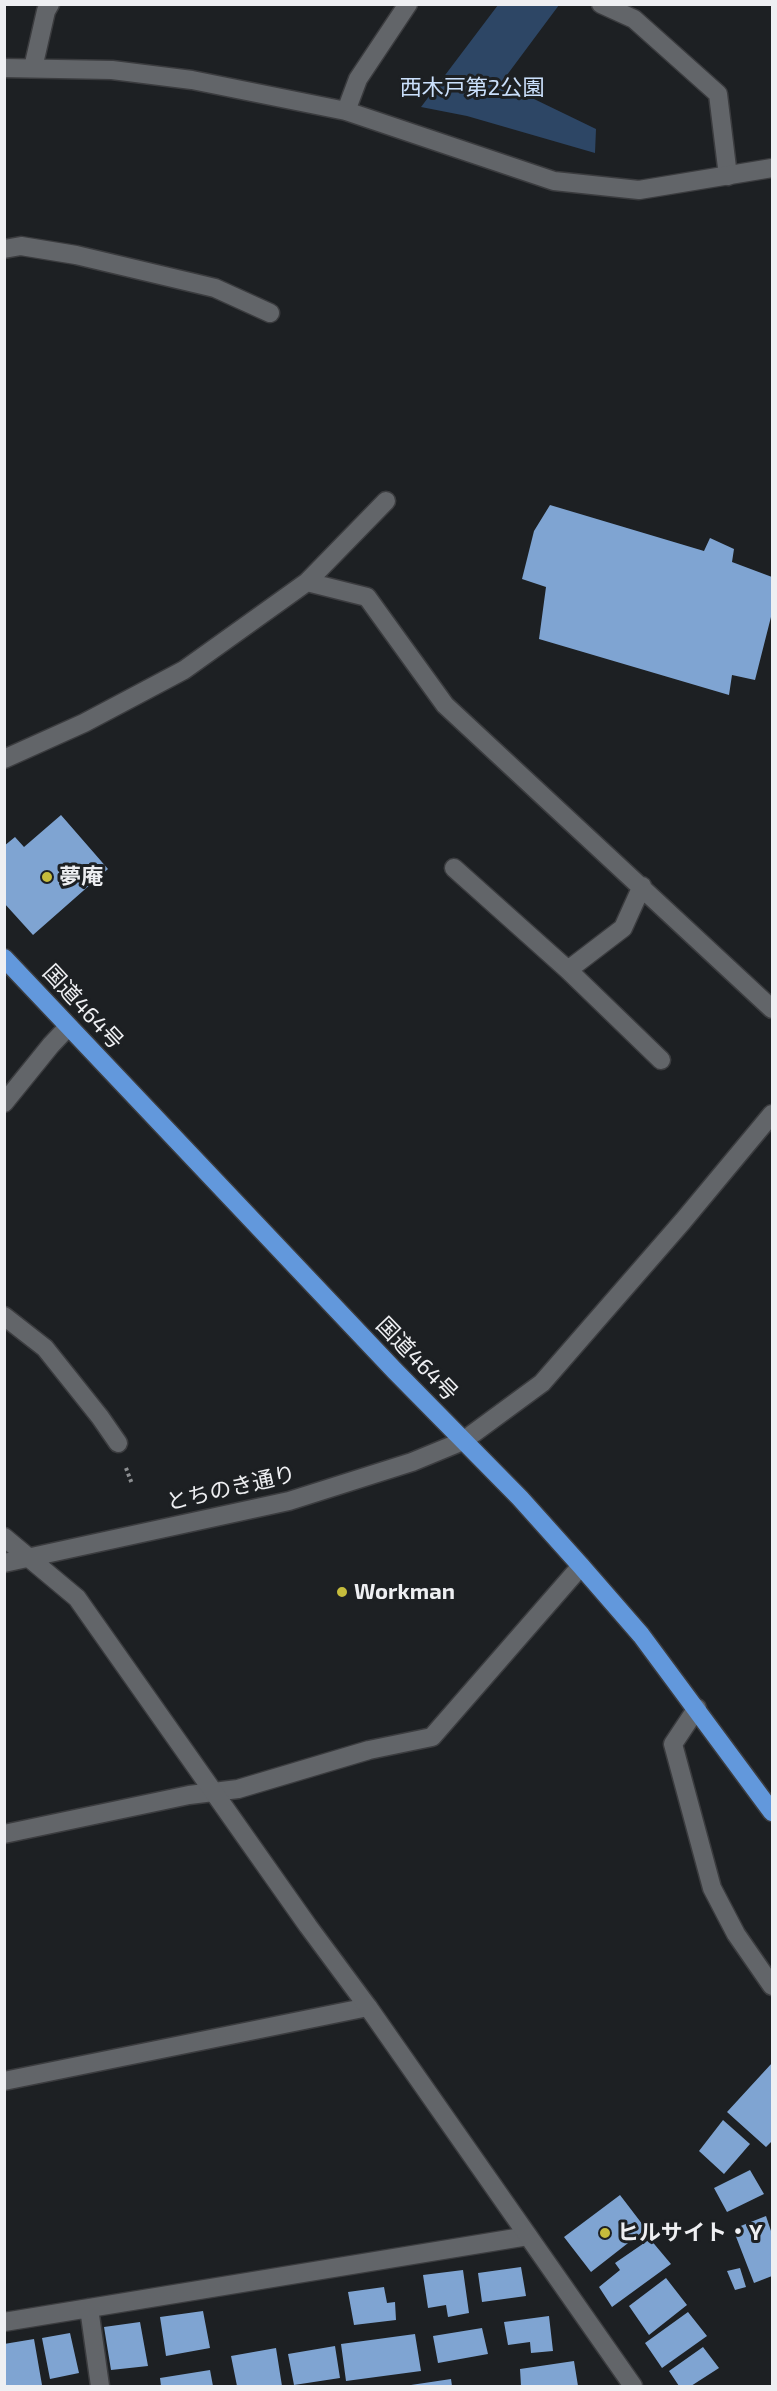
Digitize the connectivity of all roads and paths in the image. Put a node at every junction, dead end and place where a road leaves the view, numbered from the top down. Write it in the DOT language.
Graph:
graph roads {
  1 [pos="50,4"];
  2 [pos="408,4"];
  3 [pos="601,4"];
  4 [pos="4,68"];
  5 [pos="33,68"];
  6 [pos="346,111"];
  7 [pos="772,168"];
  8 [pos="728,176"];
  9 [pos="4,249"];
  10 [pos="270,313"];
  11 [pos="386,501"];
  12 [pos="307,582"];
  13 [pos="4,759"];
  14 [pos="454,868"];
  15 [pos="642,886"];
  16 [pos="4,958"];
  17 [pos="568,970"];
  18 [pos="772,1009"];
  19 [pos="68,1027"];
  20 [pos="661,1060"];
  21 [pos="4,1103"];
  22 [pos="772,1114"];
  23 [pos="4,1316"];
  24 [pos="463,1441"];
  25 [pos="118,1443"];
  26 [pos="4,1537"];
  27 [pos="30,1558"];
  28 [pos="4,1563"];
  29 [pos="581,1566"];
  30 [pos="697,1708"];
  31 [pos="214,1792"];
  32 [pos="772,1812"];
  33 [pos="4,1834"];
  34 [pos="772,1986"];
  35 [pos="368,2007"];
  36 [pos="4,2081"];
  37 [pos="528,2236"];
  38 [pos="89,2308"];
  39 [pos="4,2322"];
  40 [pos="100,2386"];
  41 [pos="633,2386"];
  1 -- 5 [label="street"];
  2 -- 6 [label="street"];
  3 -- 8 [label="street"];
  4 -- 5 [label="street"];
  5 -- 6 [label="street"];
  6 -- 8 [label="street"];
  7 -- 8 [label="street"];
  9 -- 10 [label="street"];
  11 -- 12 [label="street"];
  12 -- 13 [label="street"];
  12 -- 15 [label="street"];
  14 -- 17 [label="street"];
  15 -- 17 [label="street"];
  15 -- 18 [label="street"];
  16 -- 19 [label="highway, 国道464号"];
  17 -- 20 [label="street"];
  19 -- 21 [label="street"];
  19 -- 24 [label="highway, 国道464号"];
  22 -- 24 [label="street, とちのき通り"];
  23 -- 25 [label="street"];
  24 -- 27 [label="street, とちのき通り"];
  24 -- 29 [label="highway, 国道464号"];
  26 -- 27 [label="street"];
  27 -- 28 [label="street, とちのき通り"];
  27 -- 31 [label="street"];
  29 -- 30 [label="highway, 国道464号"];
  29 -- 31 [label="street"];
  30 -- 32 [label="highway, 国道464号"];
  30 -- 34 [label="street"];
  31 -- 33 [label="street"];
  31 -- 35 [label="street"];
  35 -- 36 [label="street"];
  35 -- 37 [label="street"];
  37 -- 38 [label="street"];
  37 -- 41 [label="street"];
  38 -- 39 [label="street"];
  38 -- 40 [label="street"];
}
